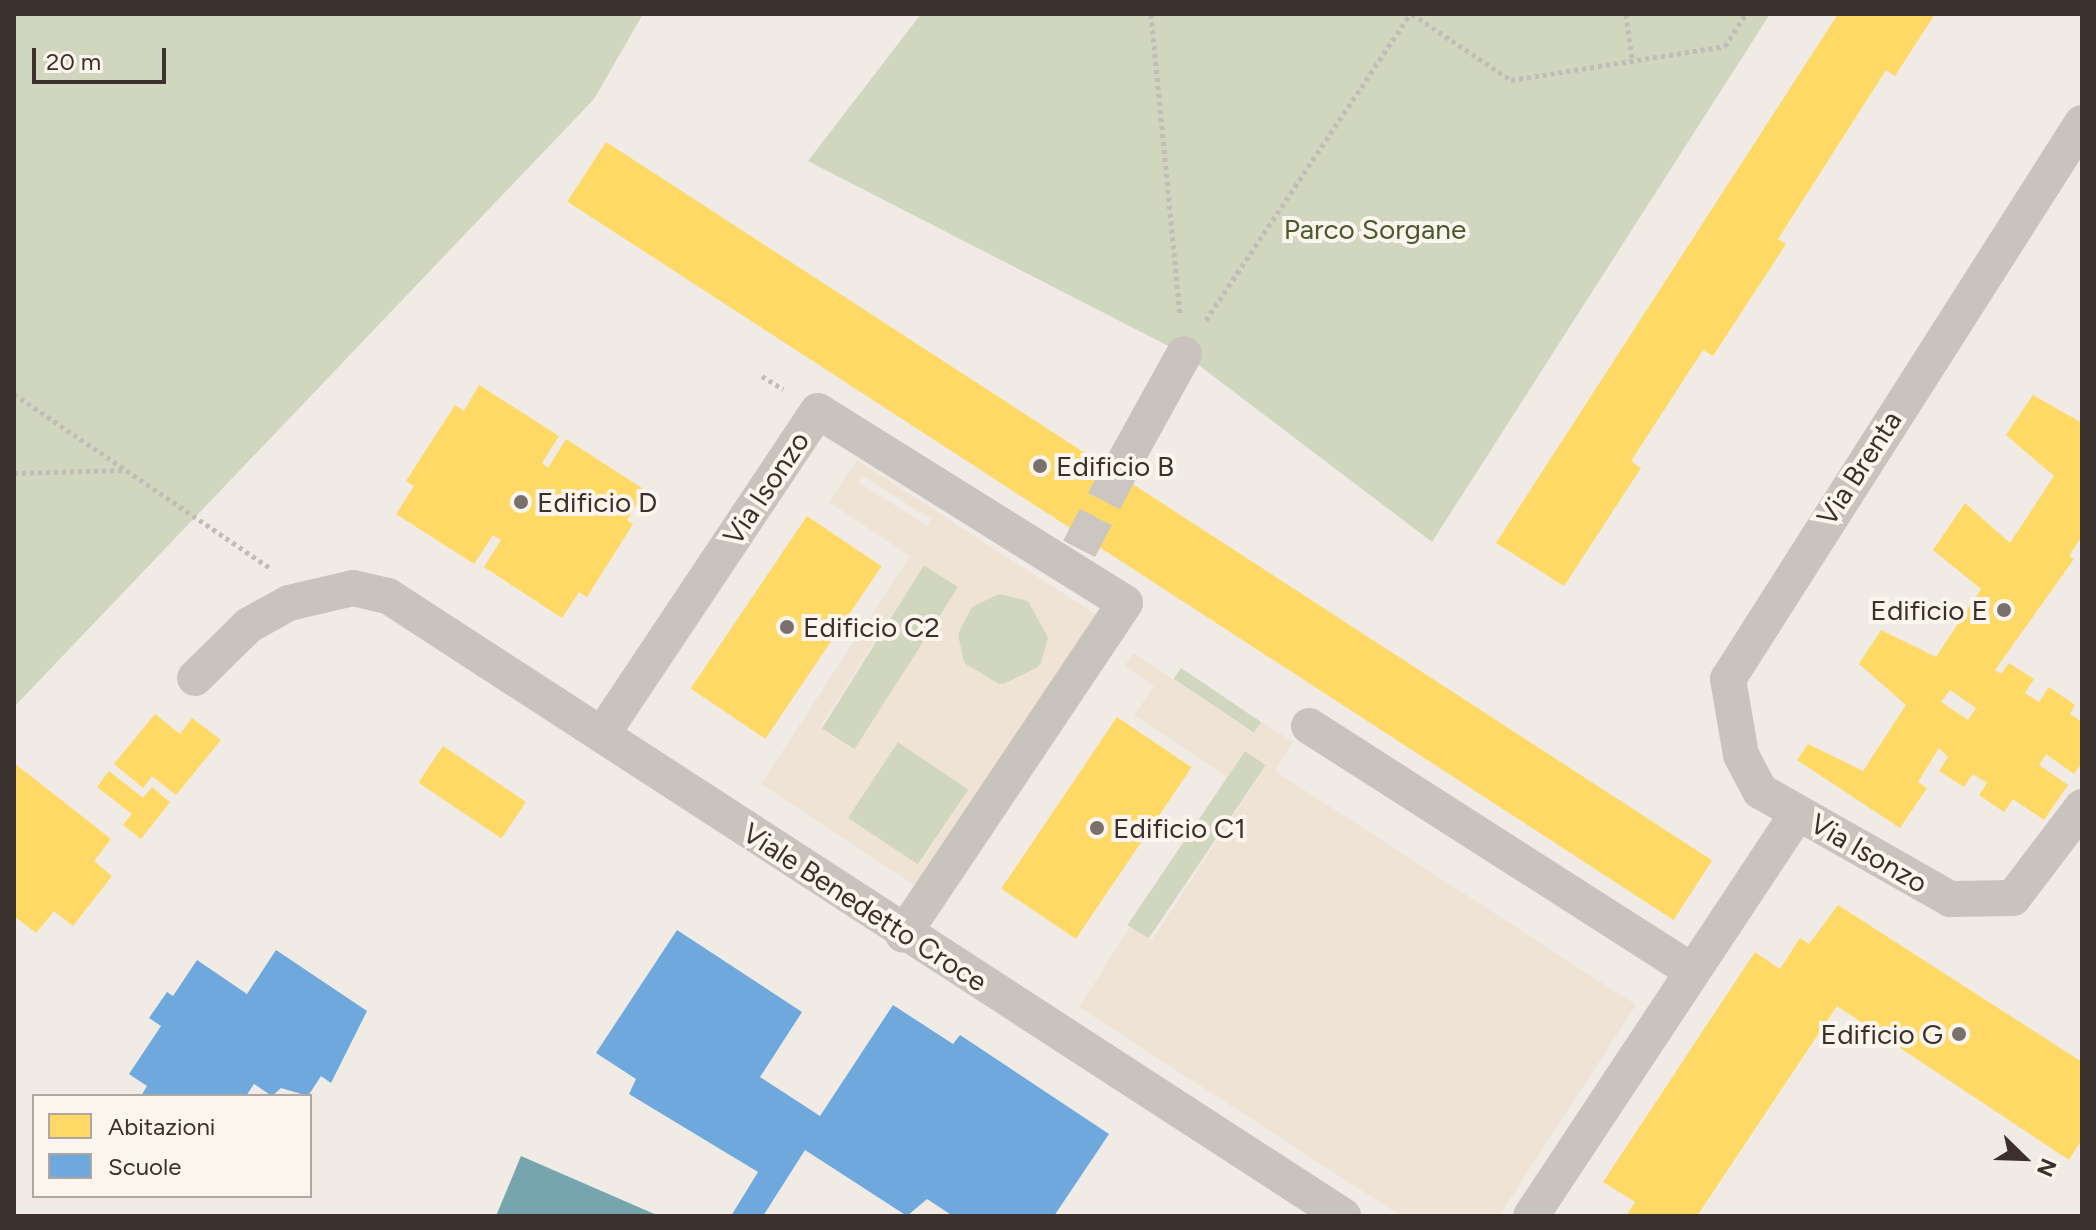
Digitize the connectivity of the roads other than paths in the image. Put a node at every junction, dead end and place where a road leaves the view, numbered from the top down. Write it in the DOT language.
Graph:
graph roads {
  1 [pos="2082,123"];
  2 [pos="1184,354"];
  3 [pos="1125,461"];
  4 [pos="195,678"];
  5 [pos="1309,726"];
  6 [pos="603,733"];
  7 [pos="2082,807"];
  8 [pos="1798,813"];
  9 [pos="903,935"];
  10 [pos="1691,970"];
  11 [pos="1343,1216"];
  12 [pos="1531,1216"];
  1 -- 8 [label="street, Via Brenta"];
  2 -- 3 [label="street"];
  4 -- 6 [label="street, Viale Benedetto Croce"];
  5 -- 10 [label="street"];
  6 -- 9 [label="street, Viale Benedetto Croce"];
  6 -- 9 [label="street, Via Isonzo"];
  7 -- 8 [label="street, Via Isonzo"];
  8 -- 10 [label="street, Via Isonzo"];
  9 -- 11 [label="street, Viale Benedetto Croce"];
  10 -- 12 [label="street, Via Isonzo"];
}
